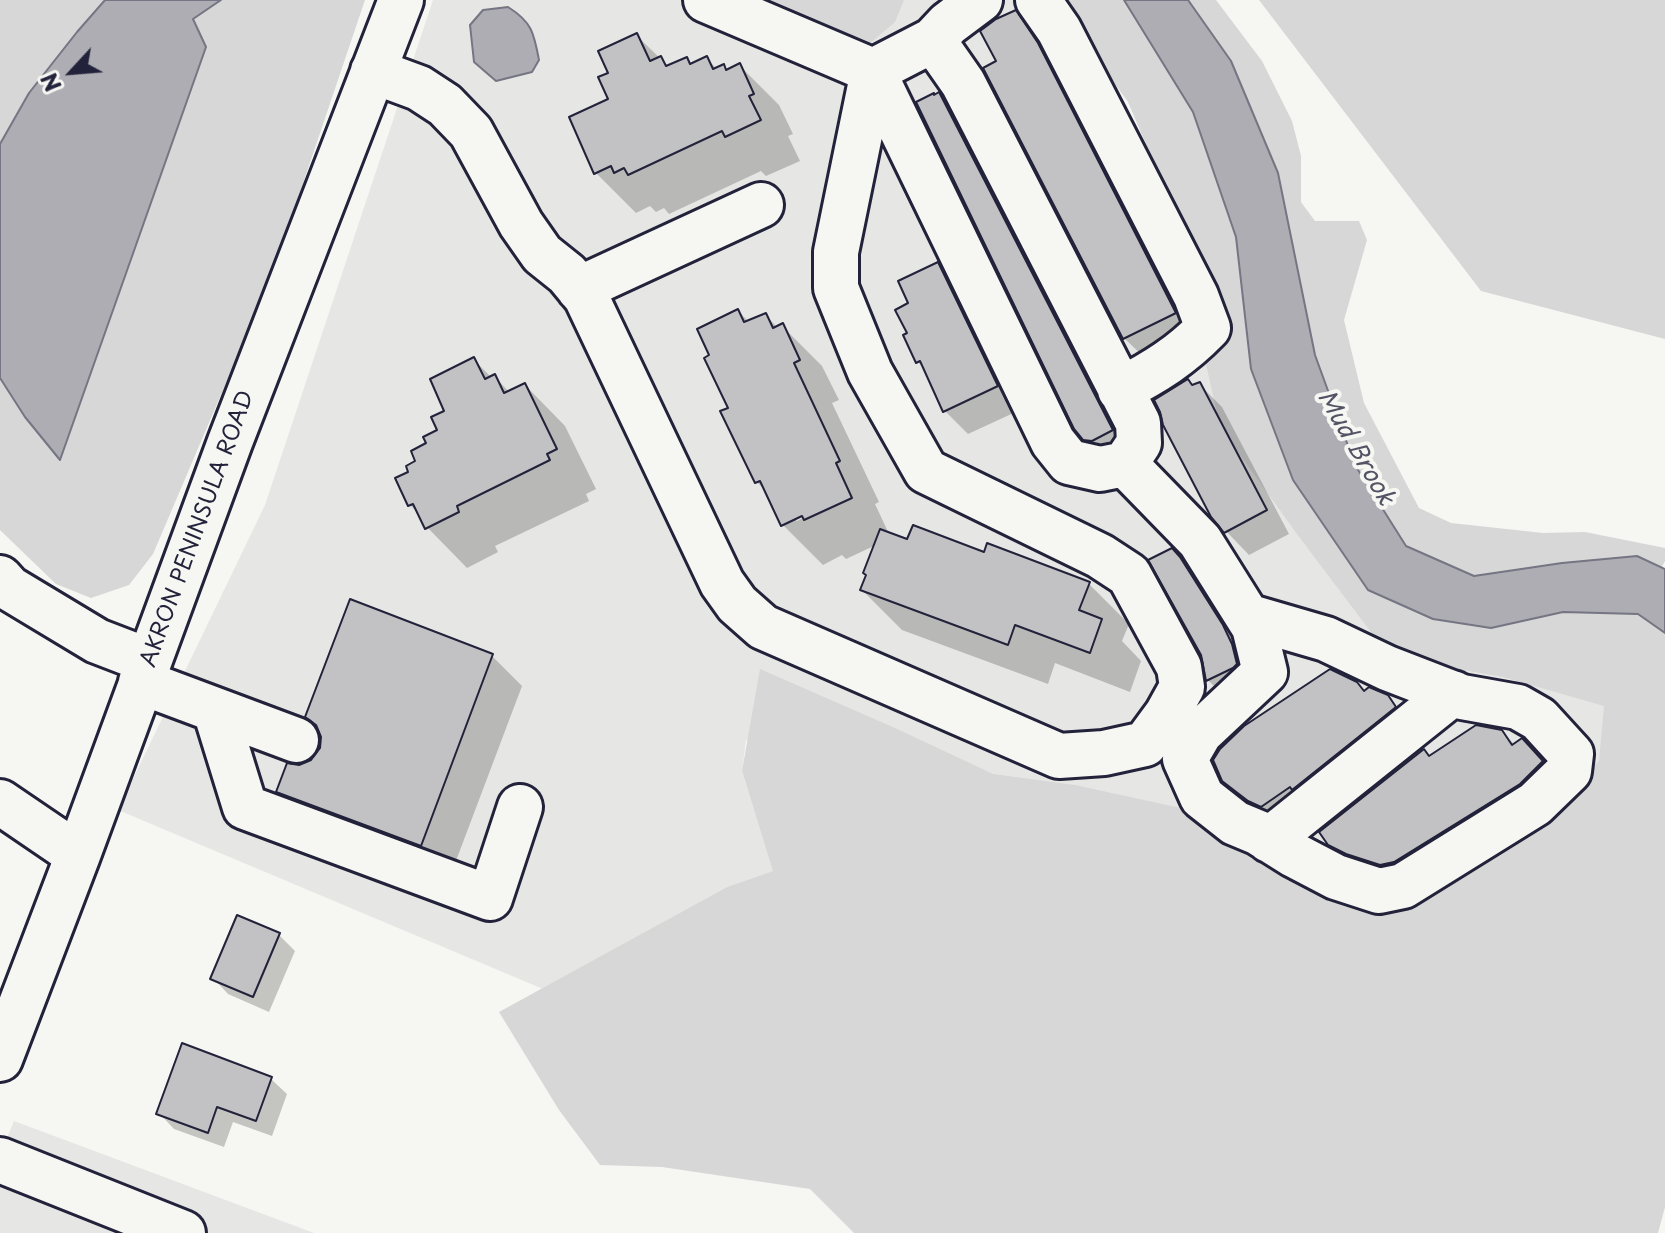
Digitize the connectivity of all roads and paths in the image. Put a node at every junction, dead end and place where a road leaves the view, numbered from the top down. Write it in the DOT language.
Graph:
graph roads {
  1 [pos="401,0"];
  2 [pos="706,0"];
  3 [pos="980,0"];
  4 [pos="1038,0"];
  5 [pos="933,40"];
  6 [pos="373,71"];
  7 [pos="873,71"];
  8 [pos="761,205"];
  9 [pos="579,289"];
  10 [pos="1120,390"];
  11 [pos="1125,464"];
  12 [pos="0,578"];
  13 [pos="1247,616"];
  14 [pos="145,672"];
  15 [pos="1453,693"];
  16 [pos="215,710"];
  17 [pos="296,740"];
  18 [pos="0,802"];
  19 [pos="520,807"];
  20 [pos="1269,840"];
  21 [pos="78,855"];
  22 [pos="0,1059"];
  23 [pos="0,1160"];
  24 [pos="183,1233"];
  1 -- 6 [label="street, AKRON PENINSULA ROAD"];
  2 -- 7 [label="street"];
  3 -- 5 [label="street"];
  4 -- 10 [label="street"];
  5 -- 7 [label="street"];
  5 -- 10 [label="street"];
  6 -- 9 [label="street"];
  6 -- 14 [label="street, AKRON PENINSULA ROAD"];
  7 -- 9 [label="street"];
  7 -- 11 [label="street"];
  8 -- 9 [label="street"];
  10 -- 11 [label="street"];
  11 -- 13 [label="street"];
  12 -- 14 [label="street"];
  13 -- 15 [label="street"];
  13 -- 20 [label="street"];
  14 -- 16 [label="street"];
  14 -- 21 [label="street, AKRON PENINSULA ROAD"];
  15 -- 20 [label="street"];
  15 -- 20 [label="street"];
  16 -- 17 [label="street"];
  16 -- 19 [label="street"];
  18 -- 21 [label="street"];
  21 -- 22 [label="street, AKRON PENINSULA ROAD"];
  23 -- 24 [label="street"];
}
